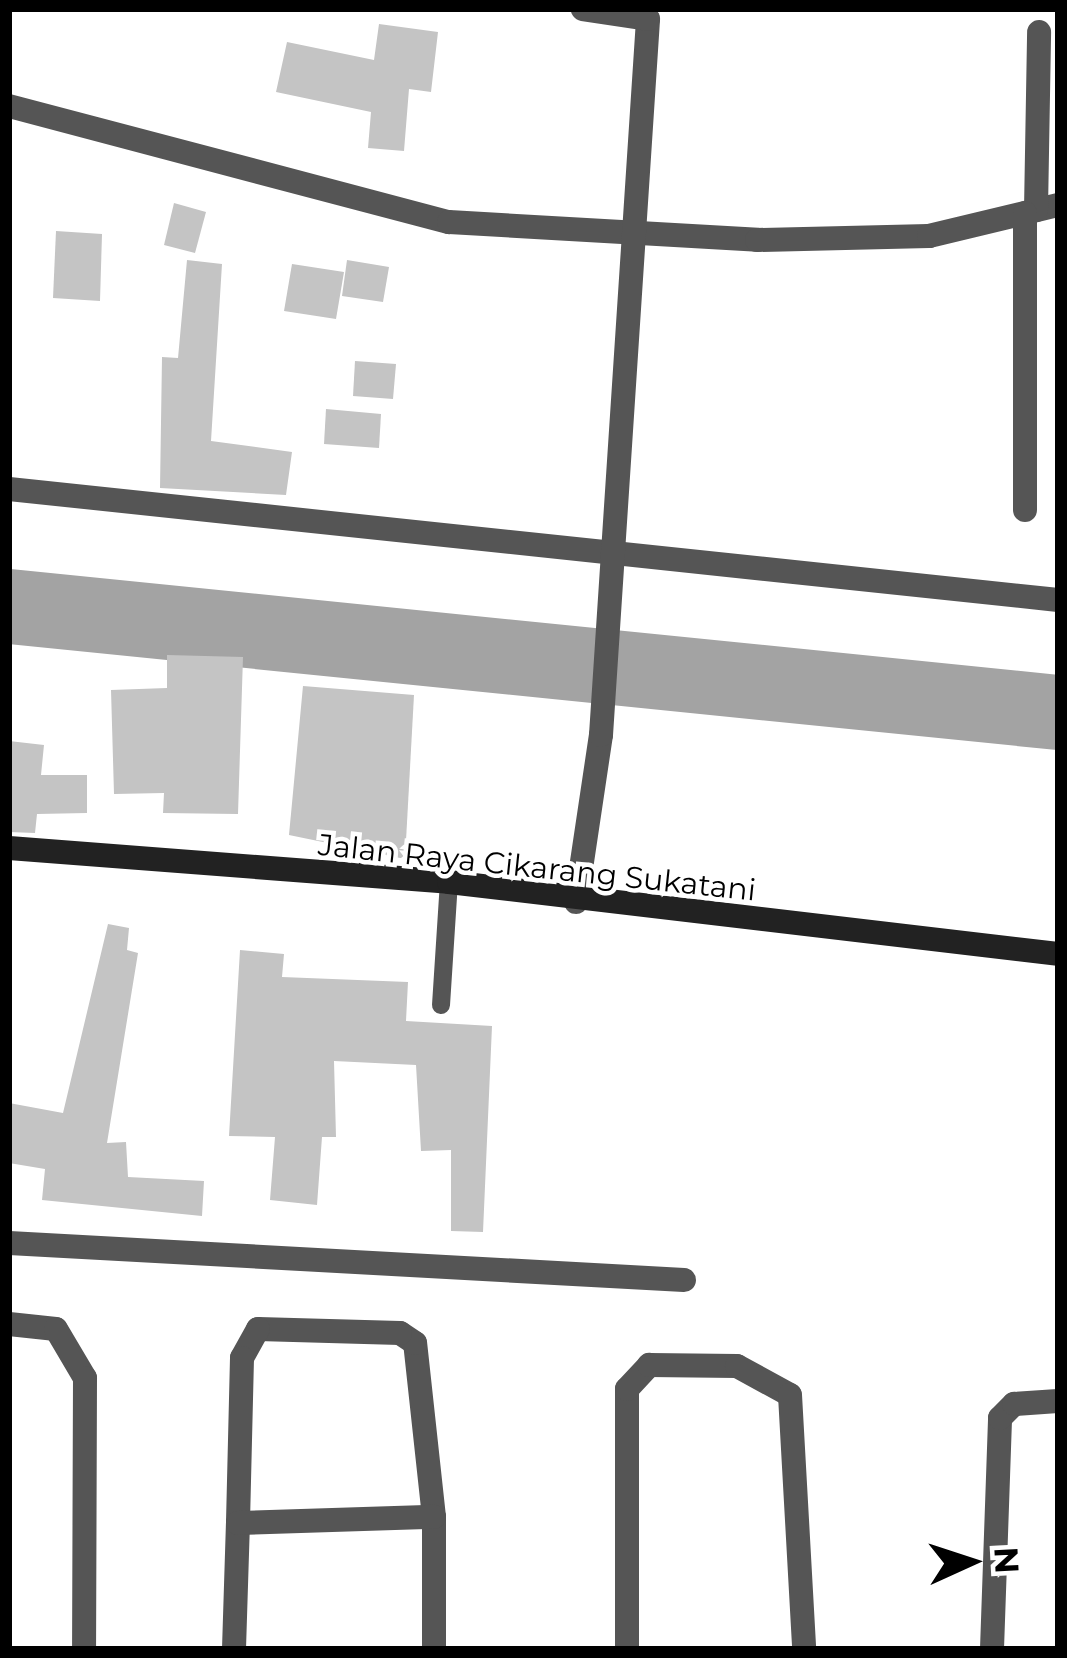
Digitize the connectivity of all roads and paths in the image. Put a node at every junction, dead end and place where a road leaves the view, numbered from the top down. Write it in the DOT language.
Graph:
graph roads {
  1 [pos="583,9"];
  2 [pos="649,14"];
  3 [pos="1039,32"];
  4 [pos="9,106"];
  5 [pos="1040,209"];
  6 [pos="637,236"];
  7 [pos="9,490"];
  8 [pos="1025,510"];
  9 [pos="611,554"];
  10 [pos="1058,600"];
  11 [pos="9,848"];
  12 [pos="449,882"];
  13 [pos="576,902"];
  14 [pos="1058,954"];
  15 [pos="441,1005"];
  16 [pos="9,1243"];
  17 [pos="684,1280"];
  18 [pos="9,1324"];
  19 [pos="1058,1401"];
  20 [pos="434,1517"];
  21 [pos="238,1523"];
  22 [pos="84,1649"];
  23 [pos="234,1649"];
  24 [pos="434,1649"];
  25 [pos="627,1649"];
  26 [pos="804,1649"];
  27 [pos="992,1649"];
  1 -- 2 [label="street"];
  2 -- 6 [label="street"];
  3 -- 5 [label="street"];
  4 -- 6 [label="street"];
  5 -- 6 [label="street"];
  5 -- 8 [label="street"];
  6 -- 9 [label="street"];
  7 -- 9 [label="street"];
  9 -- 10 [label="street"];
  9 -- 13 [label="street"];
  11 -- 12 [label="main road, Jalan Raya Cikarang Sukatani"];
  12 -- 13 [label="main road, Jalan Raya Cikarang Sukatani"];
  12 -- 15 [label="lane"];
  13 -- 14 [label="main road, Jalan Raya Cikarang Sukatani"];
  16 -- 17 [label="street"];
  18 -- 22 [label="street"];
  19 -- 27 [label="street"];
  20 -- 21 [label="street"];
  20 -- 21 [label="street"];
  20 -- 24 [label="street"];
  21 -- 23 [label="street"];
  25 -- 26 [label="street"];
}
